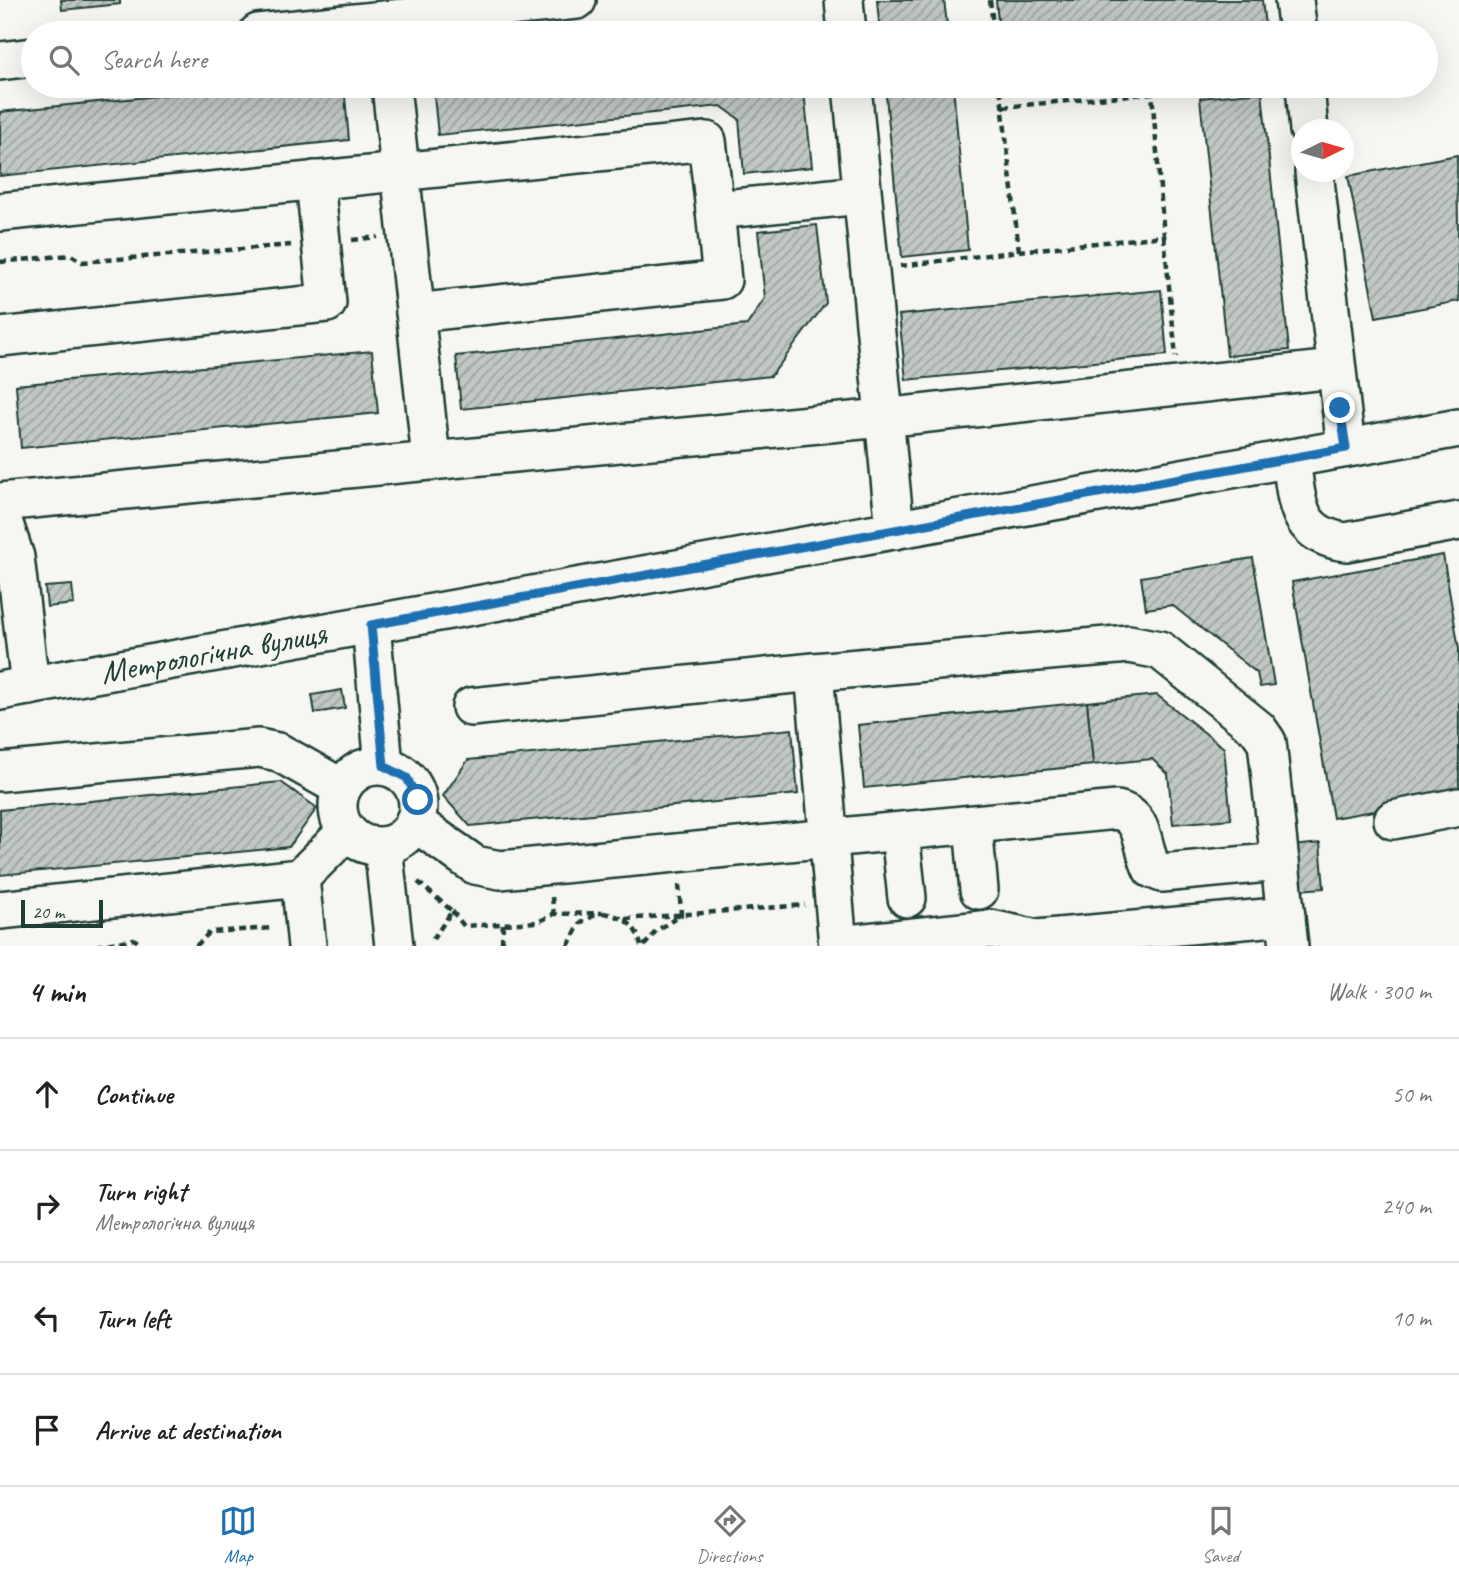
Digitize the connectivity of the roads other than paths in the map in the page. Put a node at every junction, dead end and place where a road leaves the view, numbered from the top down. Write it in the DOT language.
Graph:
graph roads {
  1 [pos="577,0"];
  2 [pos="844,0"];
  3 [pos="1294,0"];
  4 [pos="423,21"];
  5 [pos="846,21"];
  6 [pos="1297,21"];
  7 [pos="21,58"];
  8 [pos="0,61"];
  9 [pos="392,98"];
  10 [pos="853,98"];
  11 [pos="1306,98"];
  12 [pos="1308,119"];
  13 [pos="400,172"];
  14 [pos="315,180"];
  15 [pos="1315,182"];
  16 [pos="861,195"];
  17 [pos="715,210"];
  18 [pos="0,212"];
  19 [pos="415,313"];
  20 [pos="0,337"];
  21 [pos="1334,369"];
  22 [pos="883,418"];
  23 [pos="1459,428"];
  24 [pos="1346,448"];
  25 [pos="1291,458"];
  26 [pos="431,459"];
  27 [pos="0,502"];
  28 [pos="0,512"];
  29 [pos="1459,521"];
  30 [pos="895,530"];
  31 [pos="360,627"];
  32 [pos="814,672"];
  33 [pos="15,688"];
  34 [pos="471,707"];
  35 [pos="0,772"];
  36 [pos="363,774"];
  37 [pos="1459,807"];
  38 [pos="1393,820"];
  39 [pos="414,822"];
  40 [pos="973,826"];
  41 [pos="347,831"];
  42 [pos="900,833"];
  43 [pos="829,841"];
  44 [pos="383,846"];
  45 [pos="1280,862"];
  46 [pos="300,878"];
  47 [pos="979,890"];
  48 [pos="907,898"];
  49 [pos="0,910"];
  50 [pos="1288,931"];
  51 [pos="292,937"];
  52 [pos="394,946"];
  53 [pos="838,946"];
  1 -- 4 [label="street"];
  2 -- 5 [label="street"];
  3 -- 6 [label="street"];
  7 -- 8 [label="street"];
  9 -- 13 [label="street"];
  10 -- 16 [label="street"];
  11 -- 12 [label="street"];
  13 -- 14 [label="street"];
  13 -- 17 [label="street"];
  13 -- 19 [label="street"];
  14 -- 18 [label="street"];
  14 -- 20 [label="street"];
  15 -- 21 [label="street"];
  16 -- 17 [label="street"];
  16 -- 22 [label="street"];
  17 -- 19 [label="street"];
  19 -- 26 [label="street"];
  21 -- 22 [label="street"];
  21 -- 24 [label="street"];
  22 -- 26 [label="street"];
  22 -- 30 [label="street"];
  23 -- 24 [label="street, Метрологічна вулиця"];
  24 -- 25 [label="street, Метрологічна вулиця"];
  25 -- 29 [label="street"];
  25 -- 30 [label="street, Метрологічна вулиця"];
  26 -- 27 [label="street"];
  28 -- 33 [label="street"];
  30 -- 31 [label="street, Метрологічна вулиця"];
  31 -- 33 [label="street, Метрологічна вулиця"];
  31 -- 36 [label="street"];
  32 -- 34 [label="street"];
  32 -- 43 [label="street"];
  32 -- 45 [label="street"];
  35 -- 36 [label="street"];
  36 -- 39 [label="street"];
  36 -- 41 [label="street"];
  37 -- 38 [label="street"];
  39 -- 43 [label="street"];
  39 -- 44 [label="street"];
  40 -- 42 [label="street"];
  40 -- 45 [label="street"];
  40 -- 47 [label="street"];
  41 -- 44 [label="street"];
  41 -- 46 [label="street"];
  42 -- 43 [label="street"];
  42 -- 48 [label="street"];
  43 -- 53 [label="street"];
  44 -- 52 [label="street"];
  45 -- 50 [label="street"];
  46 -- 49 [label="street"];
  46 -- 51 [label="street"];
  50 -- 53 [label="street"];
}
